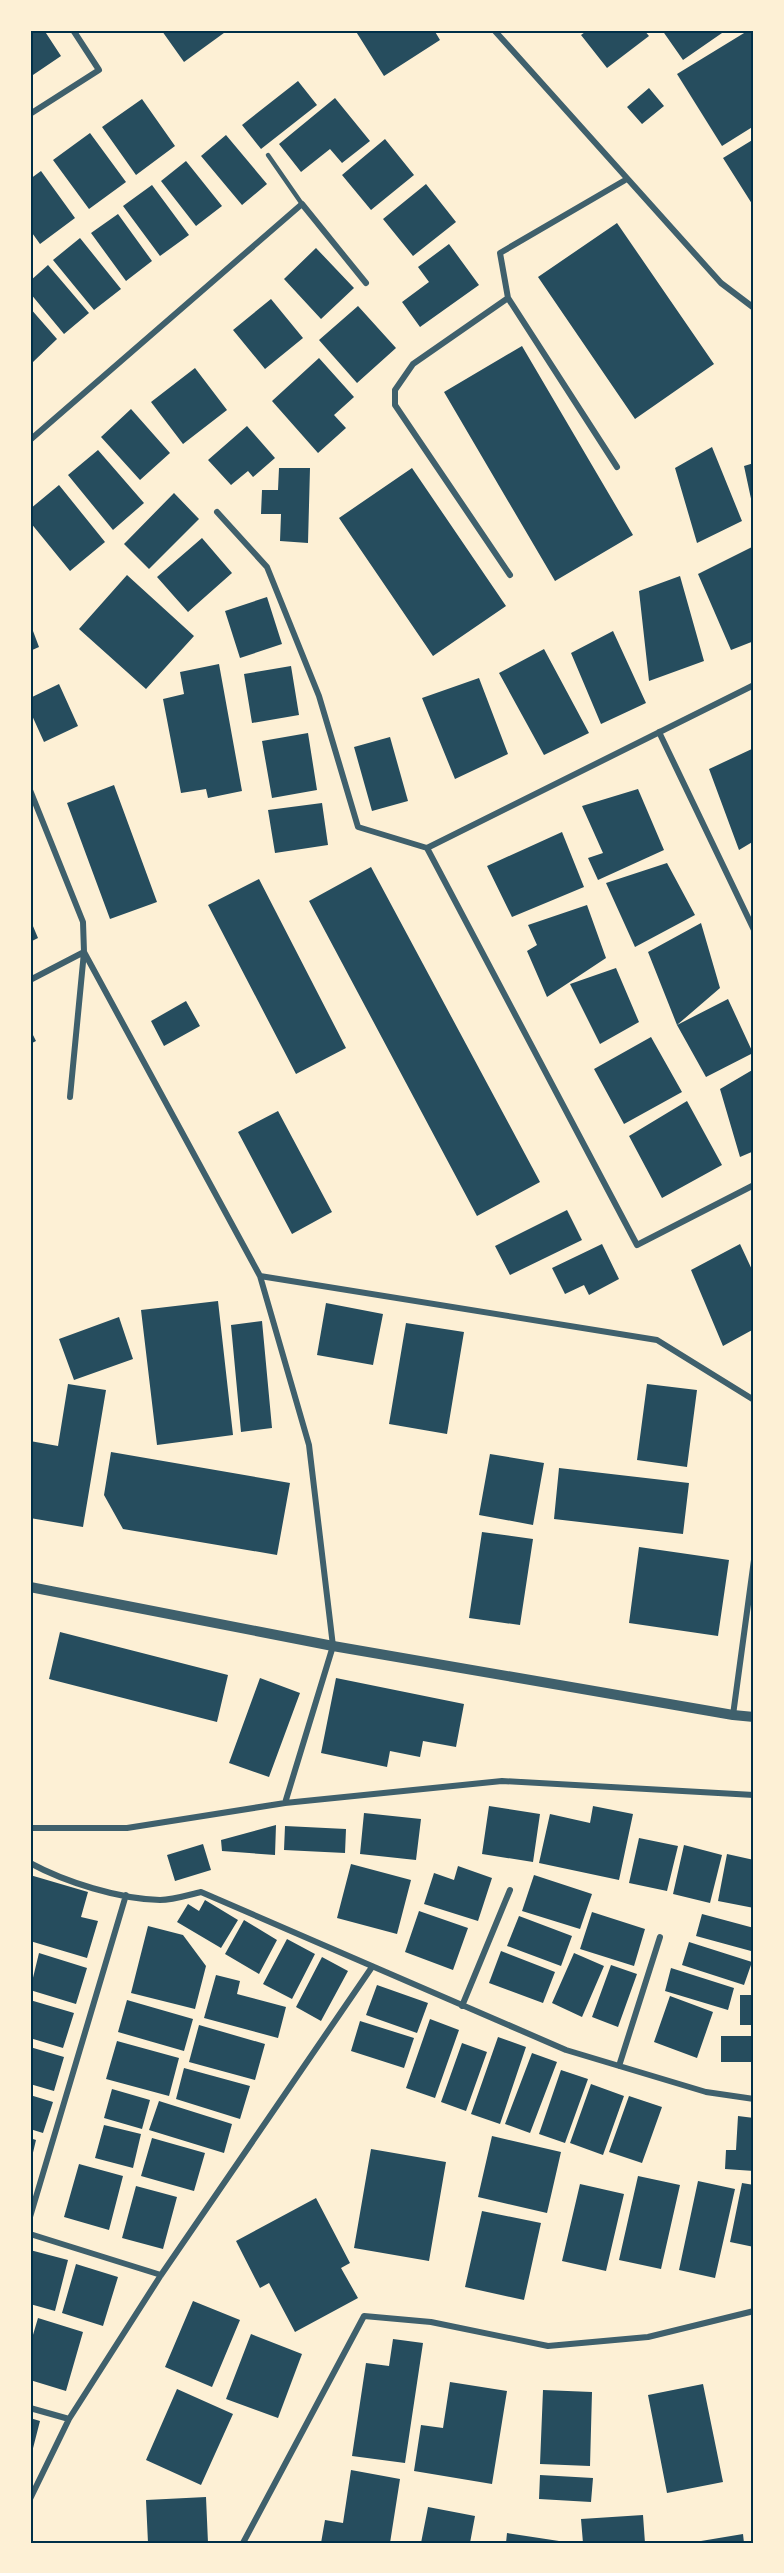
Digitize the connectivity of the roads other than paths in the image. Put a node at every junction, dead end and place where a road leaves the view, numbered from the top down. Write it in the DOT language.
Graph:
graph roads {
  1 [pos="73,30"];
  2 [pos="494,30"];
  3 [pos="30,114"];
  4 [pos="268,155"];
  5 [pos="627,179"];
  6 [pos="302,204"];
  7 [pos="366,283"];
  8 [pos="508,298"];
  9 [pos="754,308"];
  10 [pos="30,440"];
  11 [pos="617,467"];
  12 [pos="217,512"];
  13 [pos="510,575"];
  14 [pos="754,685"];
  15 [pos="659,732"];
  16 [pos="30,790"];
  17 [pos="427,848"];
  18 [pos="754,930"];
  19 [pos="84,952"];
  20 [pos="30,980"];
  21 [pos="70,1097"];
  22 [pos="754,1185"];
  23 [pos="260,1276"];
  24 [pos="754,1400"];
  25 [pos="754,1560"];
  26 [pos="30,1587"];
  27 [pos="333,1646"];
  28 [pos="733,1715"];
  29 [pos="754,1717"];
  30 [pos="754,1795"];
  31 [pos="285,1803"];
  32 [pos="30,1828"];
  33 [pos="30,1863"];
  34 [pos="510,1890"];
  35 [pos="126,1895"];
  36 [pos="660,1937"];
  37 [pos="372,1967"];
  38 [pos="462,2006"];
  39 [pos="619,2066"];
  40 [pos="754,2099"];
  41 [pos="30,2217"];
  42 [pos="30,2234"];
  43 [pos="161,2275"];
  44 [pos="754,2311"];
  45 [pos="30,2408"];
  46 [pos="69,2420"];
  47 [pos="30,2499"];
  48 [pos="243,2543"];
  1 -- 3 [label="street"];
  2 -- 5 [label="street"];
  4 -- 6 [label="lane"];
  5 -- 8 [label="street"];
  5 -- 9 [label="street"];
  6 -- 7 [label="street"];
  6 -- 10 [label="street"];
  8 -- 11 [label="street"];
  8 -- 13 [label="street"];
  12 -- 17 [label="street"];
  14 -- 15 [label="street"];
  15 -- 17 [label="street"];
  15 -- 18 [label="street"];
  16 -- 19 [label="street"];
  17 -- 22 [label="street"];
  19 -- 20 [label="street"];
  19 -- 21 [label="street"];
  19 -- 23 [label="street"];
  23 -- 24 [label="street"];
  23 -- 27 [label="street"];
  25 -- 28 [label="street"];
  26 -- 27 [label="street"];
  27 -- 28 [label="street"];
  27 -- 31 [label="street"];
  28 -- 29 [label="street"];
  30 -- 31 [label="street"];
  31 -- 32 [label="street"];
  33 -- 35 [label="street"];
  34 -- 38 [label="street"];
  35 -- 37 [label="street"];
  35 -- 41 [label="street"];
  36 -- 39 [label="street"];
  37 -- 38 [label="street"];
  37 -- 43 [label="street"];
  38 -- 39 [label="street"];
  39 -- 40 [label="street"];
  42 -- 43 [label="street"];
  43 -- 46 [label="street"];
  44 -- 48 [label="street"];
  45 -- 46 [label="street"];
  46 -- 47 [label="street"];
}
